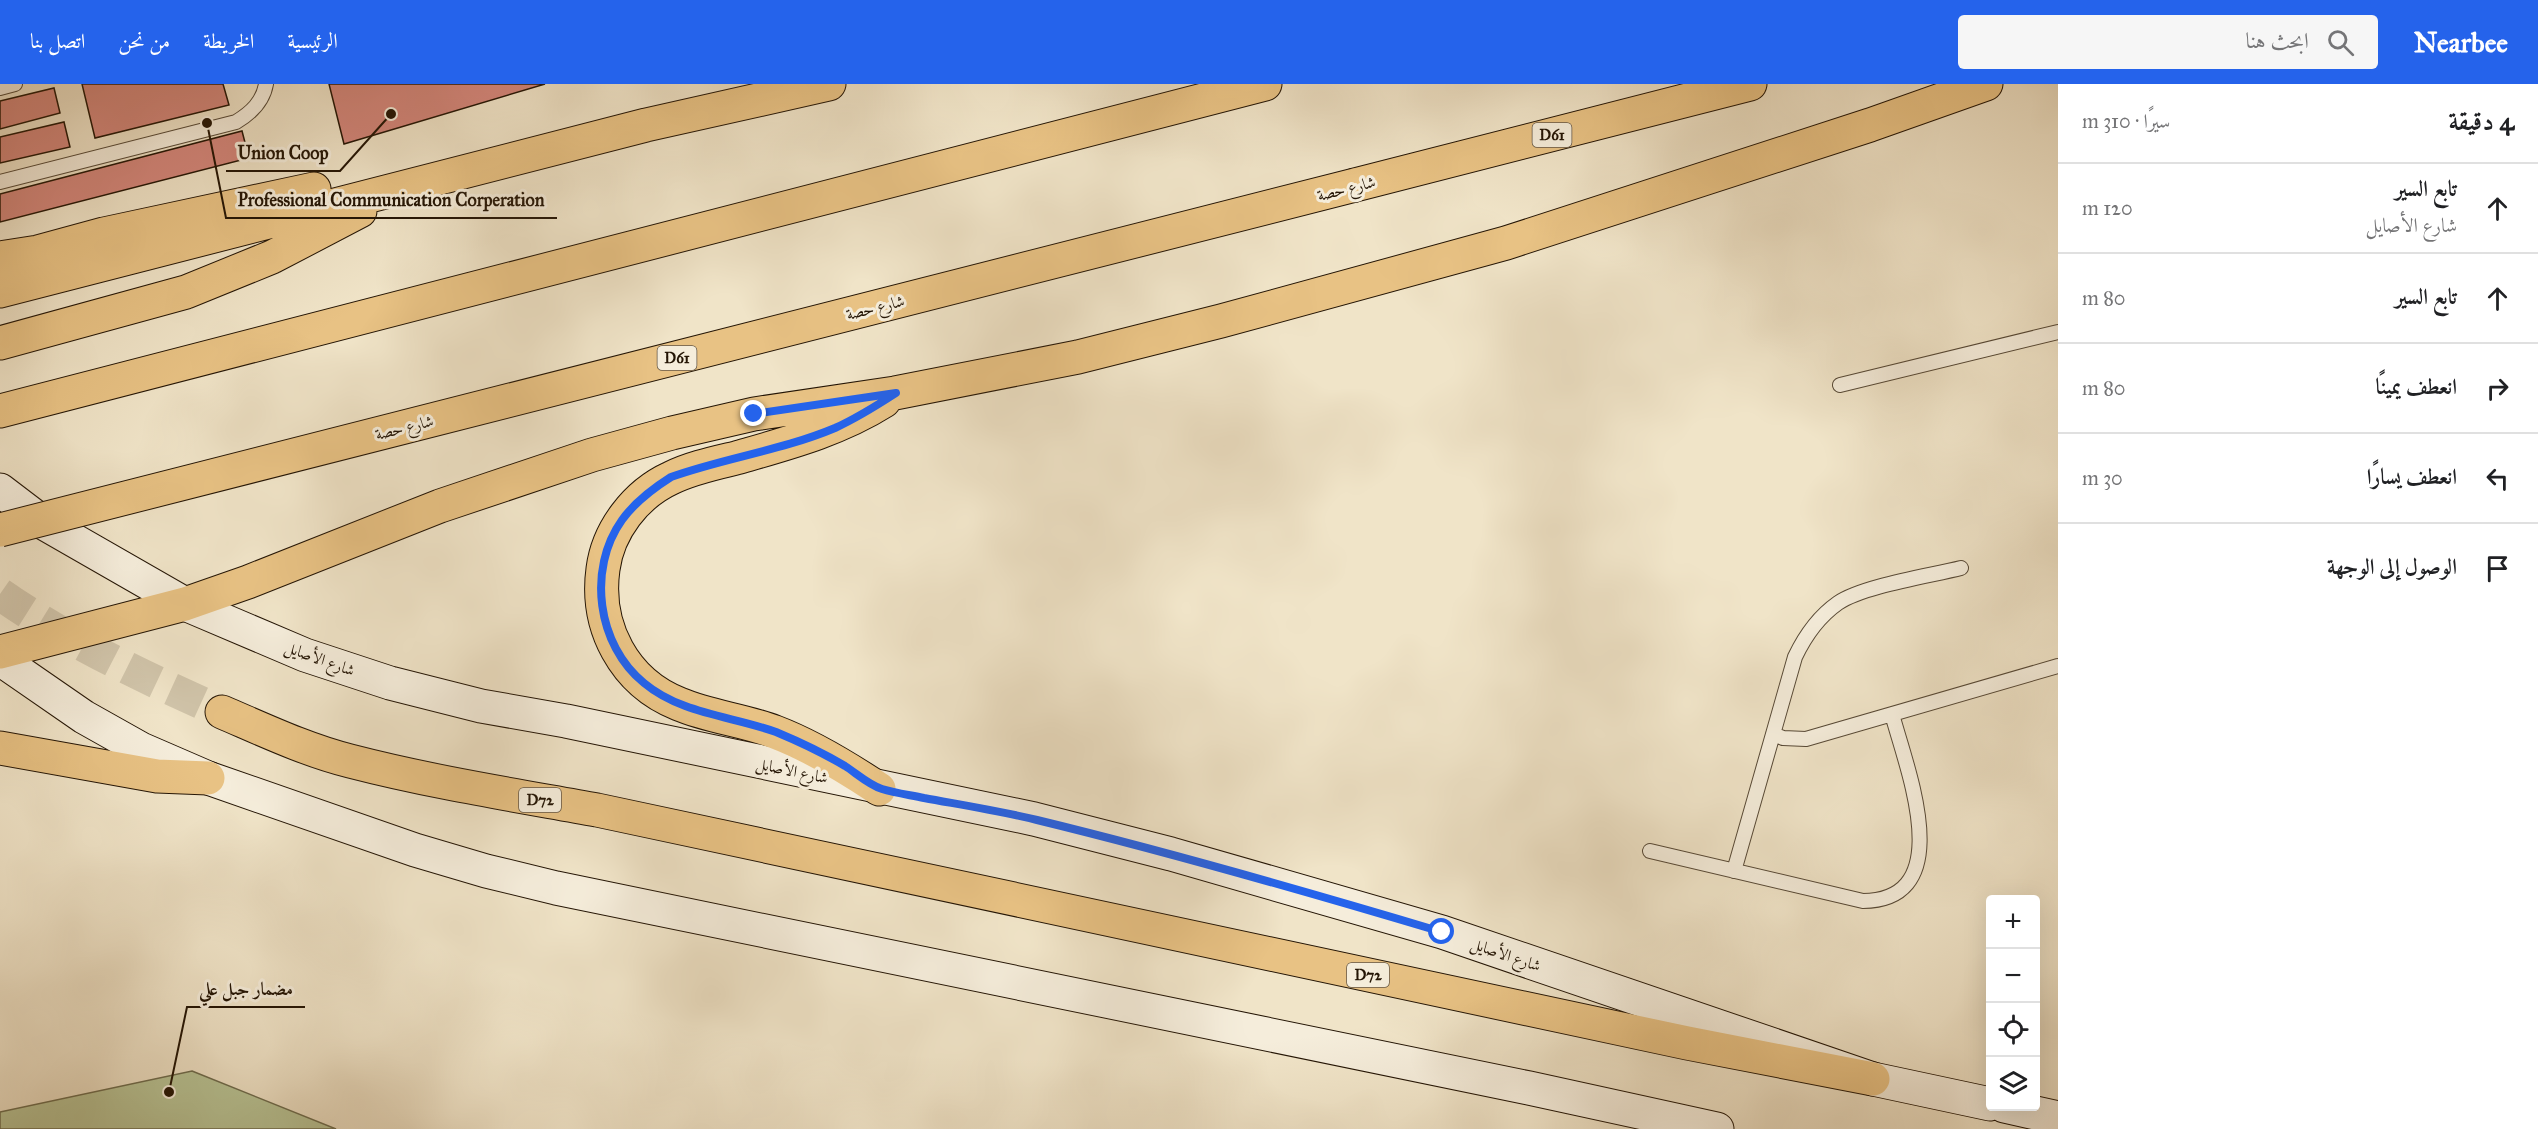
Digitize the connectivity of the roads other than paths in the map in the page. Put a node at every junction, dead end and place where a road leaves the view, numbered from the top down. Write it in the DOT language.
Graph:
graph roads {
  1 [pos="15,84"];
  2 [pos="266,84"];
  3 [pos="829,84"];
  4 [pos="1265,84"];
  5 [pos="1750,84"];
  6 [pos="1986,84"];
  7 [pos="0,88"];
  8 [pos="646,125"];
  9 [pos="0,182"];
  10 [pos="395,190"];
  11 [pos="0,258"];
  12 [pos="0,291"];
  13 [pos="2058,332"];
  14 [pos="0,344"];
  15 [pos="1840,386"];
  16 [pos="896,393"];
  17 [pos="0,411"];
  18 [pos="0,490"];
  19 [pos="0,530"];
  20 [pos="1961,568"];
  21 [pos="185,604"];
  22 [pos="0,652"];
  23 [pos="0,659"];
  24 [pos="2058,666"];
  25 [pos="222,711"];
  26 [pos="1892,714"];
  27 [pos="1773,734"];
  28 [pos="0,748"];
  29 [pos="208,778"];
  30 [pos="879,789"];
  31 [pos="1650,851"];
  32 [pos="1734,871"];
  33 [pos="1873,1079"];
  34 [pos="1986,1103"];
  35 [pos="2024,1111"];
  36 [pos="2058,1118"];
  37 [pos="1717,1129"];
  1 -- 7 [label="lane"];
  2 -- 9 [label="lane"];
  3 -- 8 [label="main road"];
  4 -- 17 [label="main road"];
  5 -- 19 [label="main road, شارع حصة / D61, bridge"];
  6 -- 16 [label="main road"];
  8 -- 10 [label="main road"];
  8 -- 11 [label="main road"];
  10 -- 12 [label="main road"];
  10 -- 14 [label="main road"];
  13 -- 15 [label="lane"];
  16 -- 21 [label="main road"];
  16 -- 30 [label="main road"];
  18 -- 21 [label="main road, شارع الأصايل"];
  20 -- 27 [label="lane"];
  21 -- 22 [label="main road"];
  21 -- 30 [label="main road, شارع الأصايل"];
  23 -- 29 [label="main road"];
  24 -- 26 [label="lane"];
  25 -- 33 [label="main road, D72"];
  26 -- 27 [label="lane"];
  26 -- 32 [label="lane"];
  27 -- 32 [label="lane"];
  28 -- 29 [label="main road"];
  29 -- 37 [label="main road"];
  30 -- 33 [label="main road, شارع الأصايل"];
  31 -- 32 [label="lane"];
  33 -- 34 [label="main road, شارع الأصايل / D72"];
  35 -- 36 [label="main road"];
}
